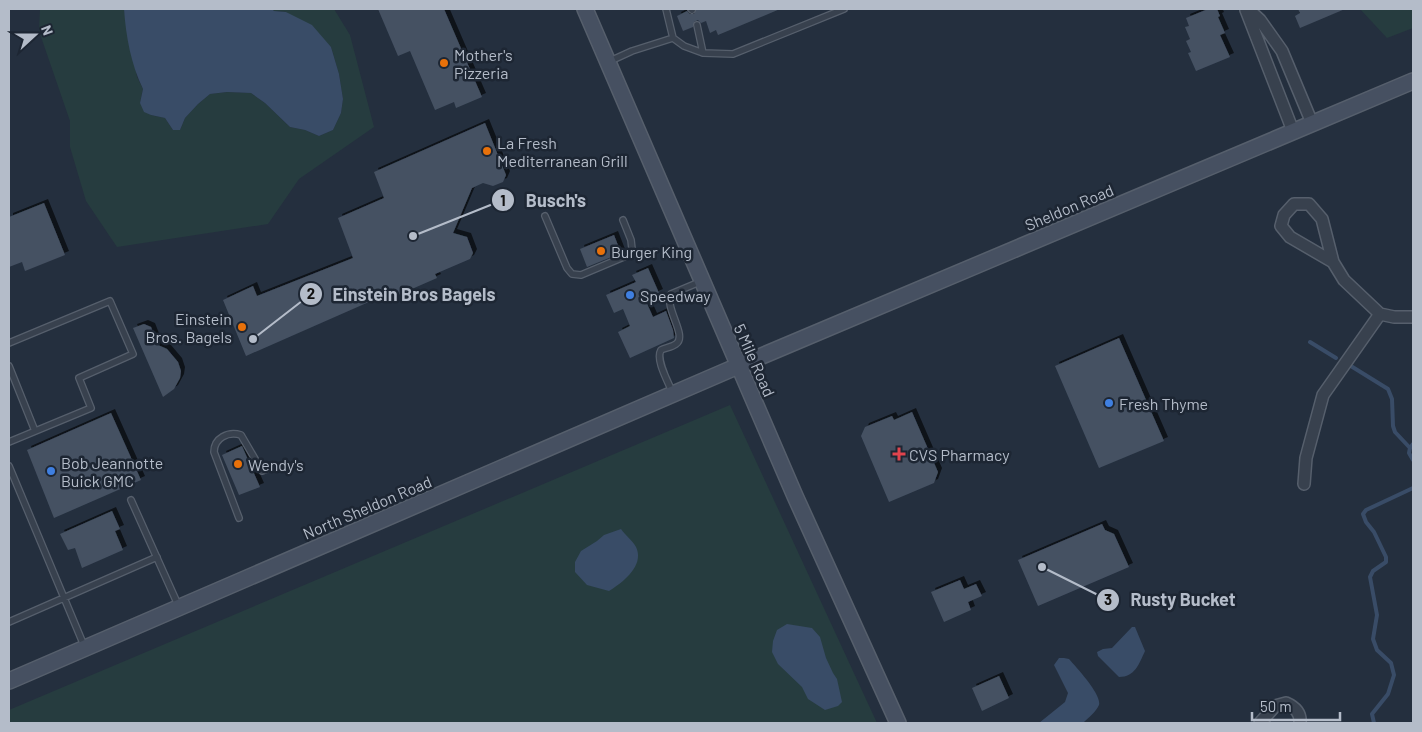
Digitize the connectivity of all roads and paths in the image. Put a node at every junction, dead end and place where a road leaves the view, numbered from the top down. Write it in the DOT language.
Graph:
graph roads {
  1 [pos="585,9"];
  2 [pos="666,9"];
  3 [pos="844,9"];
  4 [pos="1247,9"];
  5 [pos="834,11"];
  6 [pos="697,25"];
  7 [pos="673,38"];
  8 [pos="703,53"];
  9 [pos="608,62"];
  10 [pos="1413,81"];
  11 [pos="1312,123"];
  12 [pos="1293,131"];
  13 [pos="545,216"];
  14 [pos="623,220"];
  15 [pos="1333,262"];
  16 [pos="702,281"];
  17 [pos="1380,314"];
  18 [pos="1413,317"];
  19 [pos="9,343"];
  20 [pos="9,366"];
  21 [pos="738,366"];
  22 [pos="673,394"];
  23 [pos="35,431"];
  24 [pos="9,442"];
  25 [pos="9,466"];
  26 [pos="267,469"];
  27 [pos="1304,484"];
  28 [pos="131,500"];
  29 [pos="239,518"];
  30 [pos="157,557"];
  31 [pos="64,598"];
  32 [pos="179,607"];
  33 [pos="9,622"];
  34 [pos="84,648"];
  35 [pos="9,681"];
  36 [pos="898,723"];
  37 [pos="1260,723"];
  38 [pos="1300,723"];
  1 -- 9 [label="main road, 5 Mile Road"];
  2 -- 7 [label="lane"];
  3 -- 5 [label="lane"];
  4 -- 11 [label="street"];
  4 -- 12 [label="street"];
  5 -- 8 [label="lane"];
  6 -- 8 [label="lane"];
  7 -- 8 [label="lane"];
  7 -- 9 [label="lane"];
  9 -- 16 [label="main road, 5 Mile Road"];
  10 -- 11 [label="main road, Sheldon Road"];
  11 -- 12 [label="main road, Sheldon Road"];
  12 -- 21 [label="main road, Sheldon Road"];
  13 -- 14 [label="lane"];
  15 -- 15 [label="street"];
  15 -- 17 [label="street"];
  16 -- 21 [label="main road, 5 Mile Road"];
  16 -- 22 [label="lane"];
  17 -- 18 [label="street"];
  17 -- 27 [label="street"];
  19 -- 23 [label="lane"];
  20 -- 23 [label="lane"];
  21 -- 22 [label="main road, North Sheldon Road"];
  21 -- 36 [label="main road, 5 Mile Road"];
  22 -- 32 [label="main road, North Sheldon Road"];
  23 -- 24 [label="lane"];
  25 -- 31 [label="lane"];
  26 -- 29 [label="lane"];
  28 -- 30 [label="lane"];
  30 -- 31 [label="lane"];
  30 -- 32 [label="lane"];
  31 -- 33 [label="lane"];
  31 -- 34 [label="lane"];
  32 -- 34 [label="main road, North Sheldon Road"];
  34 -- 35 [label="main road, North Sheldon Road"];
  37 -- 38 [label="street"];
}
